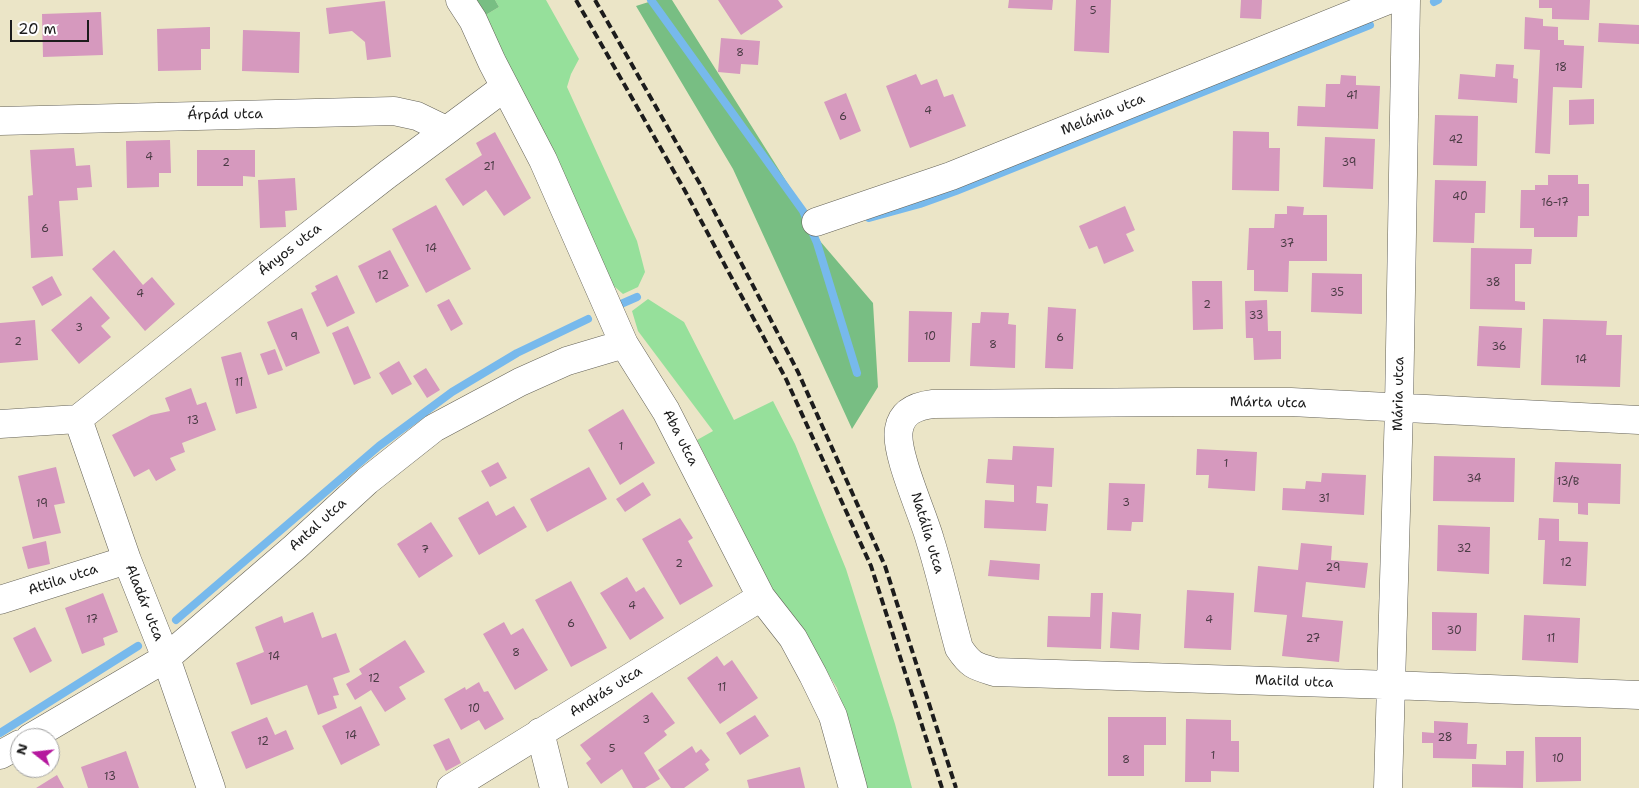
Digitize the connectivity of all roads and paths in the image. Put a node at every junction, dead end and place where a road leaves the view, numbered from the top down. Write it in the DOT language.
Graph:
graph roads {
  1 [pos="460,0"];
  2 [pos="1388,0"];
  3 [pos="1406,0"];
  4 [pos="505,87"];
  5 [pos="0,121"];
  6 [pos="446,130"];
  7 [pos="816,222"];
  8 [pos="624,344"];
  9 [pos="1399,408"];
  10 [pos="78,418"];
  11 [pos="902,420"];
  12 [pos="1639,420"];
  13 [pos="0,424"];
  14 [pos="127,560"];
  15 [pos="761,597"];
  16 [pos="0,600"];
  17 [pos="959,648"];
  18 [pos="166,658"];
  19 [pos="1391,685"];
  20 [pos="1639,695"];
  21 [pos="47,728"];
  22 [pos="540,732"];
  23 [pos="211,788"];
  24 [pos="451,788"];
  25 [pos="554,788"];
  26 [pos="853,788"];
  27 [pos="1388,788"];
  1 -- 4 [label="street, Aba utca"];
  2 -- 7 [label="street, Melánia utca"];
  3 -- 9 [label="street, Mária utca"];
  4 -- 6 [label="street, Ányos utca"];
  4 -- 8 [label="street, Aba utca"];
  5 -- 6 [label="street, Árpád utca"];
  6 -- 10 [label="street, Ányos utca"];
  8 -- 15 [label="street, Aba utca"];
  8 -- 18 [label="street, Antal utca"];
  9 -- 11 [label="street, Márta utca"];
  9 -- 12 [label="street, Márta utca"];
  9 -- 19 [label="street, Mária utca"];
  10 -- 13 [label="street"];
  10 -- 14 [label="street, Aladár utca"];
  11 -- 17 [label="street, Natália utca"];
  14 -- 16 [label="street, Attila utca"];
  14 -- 18 [label="street, Aladár utca"];
  15 -- 22 [label="street, András utca"];
  15 -- 26 [label="street, Aba utca"];
  17 -- 19 [label="street, Matild utca"];
  18 -- 21 [label="street, Antal utca"];
  18 -- 23 [label="street, Aladár utca"];
  19 -- 20 [label="street, Matild utca"];
  19 -- 27 [label="street, Mária utca"];
  22 -- 24 [label="street, András utca"];
  22 -- 25 [label="street"];
}
